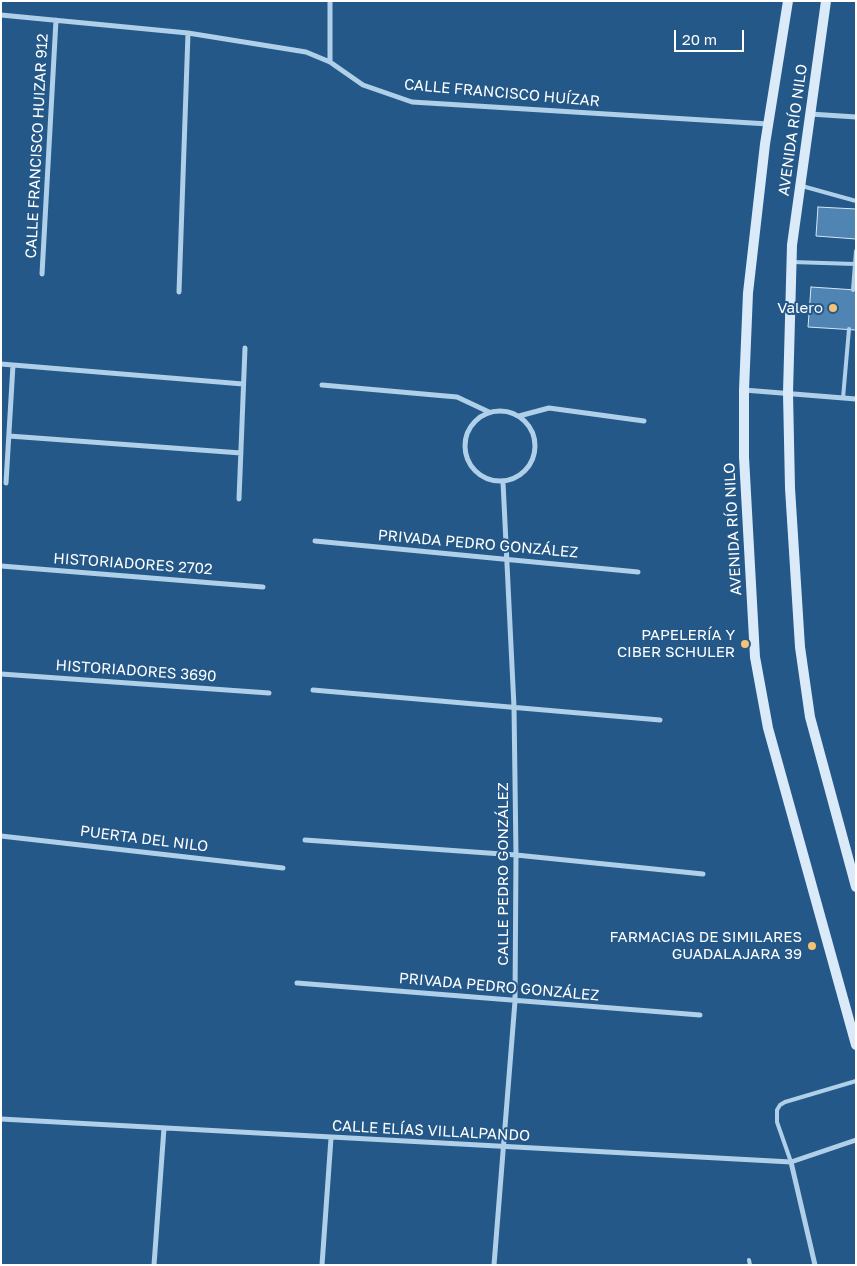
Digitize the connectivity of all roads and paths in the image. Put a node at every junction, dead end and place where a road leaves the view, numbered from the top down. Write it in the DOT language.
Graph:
graph roads {
  1 [pos="330,1"];
  2 [pos="788,1"];
  3 [pos="826,1"];
  4 [pos="1,15"];
  5 [pos="56,20"];
  6 [pos="188,34"];
  7 [pos="330,62"];
  8 [pos="810,114"];
  9 [pos="856,117"];
  10 [pos="768,124"];
  11 [pos="800,186"];
  12 [pos="856,201"];
  13 [pos="856,251"];
  14 [pos="792,262"];
  15 [pos="855,264"];
  16 [pos="42,274"];
  17 [pos="853,290"];
  18 [pos="179,292"];
  19 [pos="849,330"];
  20 [pos="245,348"];
  21 [pos="1,364"];
  22 [pos="13,365"];
  23 [pos="243,384"];
  24 [pos="322,384"];
  25 [pos="744,390"];
  26 [pos="788,393"];
  27 [pos="843,398"];
  28 [pos="856,399"];
  29 [pos="489,412"];
  30 [pos="519,416"];
  31 [pos="644,421"];
  32 [pos="9,436"];
  33 [pos="240,453"];
  34 [pos="503,482"];
  35 [pos="6,483"];
  36 [pos="239,499"];
  37 [pos="315,541"];
  38 [pos="507,559"];
  39 [pos="1,566"];
  40 [pos="638,572"];
  41 [pos="263,586"];
  42 [pos="1,674"];
  43 [pos="313,690"];
  44 [pos="269,693"];
  45 [pos="514,707"];
  46 [pos="660,720"];
  47 [pos="1,836"];
  48 [pos="305,840"];
  49 [pos="516,855"];
  50 [pos="283,868"];
  51 [pos="703,874"];
  52 [pos="856,887"];
  53 [pos="297,983"];
  54 [pos="515,1001"];
  55 [pos="700,1015"];
  56 [pos="855,1040"];
  57 [pos="856,1081"];
  58 [pos="1,1118"];
  59 [pos="164,1128"];
  60 [pos="331,1138"];
  61 [pos="856,1140"];
  62 [pos="502,1148"];
  63 [pos="791,1162"];
  64 [pos="154,1265"];
  65 [pos="322,1265"];
  66 [pos="494,1265"];
  67 [pos="815,1265"];
  1 -- 7 [label="street"];
  2 -- 10 [label="main road, AVENIDA RÍO NILO"];
  3 -- 8 [label="main road, AVENIDA RÍO NILO"];
  4 -- 5 [label="street, CALLE FRANCISCO HUÍZAR"];
  5 -- 6 [label="street, CALLE FRANCISCO HUÍZAR"];
  5 -- 16 [label="street, CALLE FRANCISCO HUIZAR 912"];
  6 -- 7 [label="street, CALLE FRANCISCO HUÍZAR"];
  6 -- 18 [label="street"];
  7 -- 10 [label="street, CALLE FRANCISCO HUÍZAR"];
  8 -- 9 [label="street"];
  8 -- 11 [label="main road, AVENIDA RÍO NILO"];
  10 -- 25 [label="main road, AVENIDA RÍO NILO"];
  11 -- 12 [label="lane"];
  11 -- 14 [label="main road, AVENIDA RÍO NILO"];
  13 -- 15 [label="lane"];
  14 -- 15 [label="lane"];
  14 -- 26 [label="main road, AVENIDA RÍO NILO"];
  15 -- 17 [label="lane"];
  19 -- 27 [label="lane"];
  20 -- 23 [label="street"];
  21 -- 22 [label="street"];
  22 -- 23 [label="street"];
  22 -- 32 [label="street"];
  23 -- 33 [label="street"];
  24 -- 29 [label="street"];
  25 -- 26 [label="street"];
  25 -- 56 [label="main road, AVENIDA RÍO NILO"];
  26 -- 27 [label="street"];
  26 -- 52 [label="main road, AVENIDA RÍO NILO"];
  27 -- 28 [label="street"];
  29 -- 30 [label="street"];
  29 -- 34 [label="street"];
  30 -- 31 [label="street"];
  30 -- 34 [label="street"];
  32 -- 33 [label="street"];
  32 -- 35 [label="street"];
  33 -- 36 [label="street"];
  34 -- 38 [label="street, CALLE PEDRO GONZÁLEZ"];
  37 -- 38 [label="street, PRIVADA PEDRO GONZÁLEZ"];
  38 -- 40 [label="street, PRIVADA PEDRO GONZÁLEZ"];
  38 -- 45 [label="street, CALLE PEDRO GONZÁLEZ"];
  39 -- 41 [label="street, HISTORIADORES 2702"];
  42 -- 44 [label="street, HISTORIADORES 3690"];
  43 -- 45 [label="street"];
  45 -- 46 [label="street"];
  45 -- 49 [label="street, CALLE PEDRO GONZÁLEZ"];
  47 -- 50 [label="street, PUERTA DEL NILO"];
  48 -- 49 [label="street"];
  49 -- 51 [label="street"];
  49 -- 54 [label="street, CALLE PEDRO GONZÁLEZ"];
  53 -- 54 [label="street, PRIVADA PEDRO GONZÁLEZ"];
  54 -- 55 [label="street, PRIVADA PEDRO GONZÁLEZ"];
  54 -- 62 [label="street, CALLE PEDRO GONZÁLEZ"];
  57 -- 63 [label="lane"];
  58 -- 59 [label="street, CALLE ELÍAS VILLALPANDO"];
  59 -- 60 [label="street, CALLE ELÍAS VILLALPANDO"];
  59 -- 64 [label="street"];
  60 -- 62 [label="street, CALLE ELÍAS VILLALPANDO"];
  60 -- 65 [label="street"];
  61 -- 63 [label="street, CALLE ELÍAS VILLALPANDO"];
  62 -- 63 [label="street, CALLE ELÍAS VILLALPANDO"];
  62 -- 66 [label="street, CALLE PEDRO GONZÁLEZ"];
  63 -- 67 [label="street"];
}
